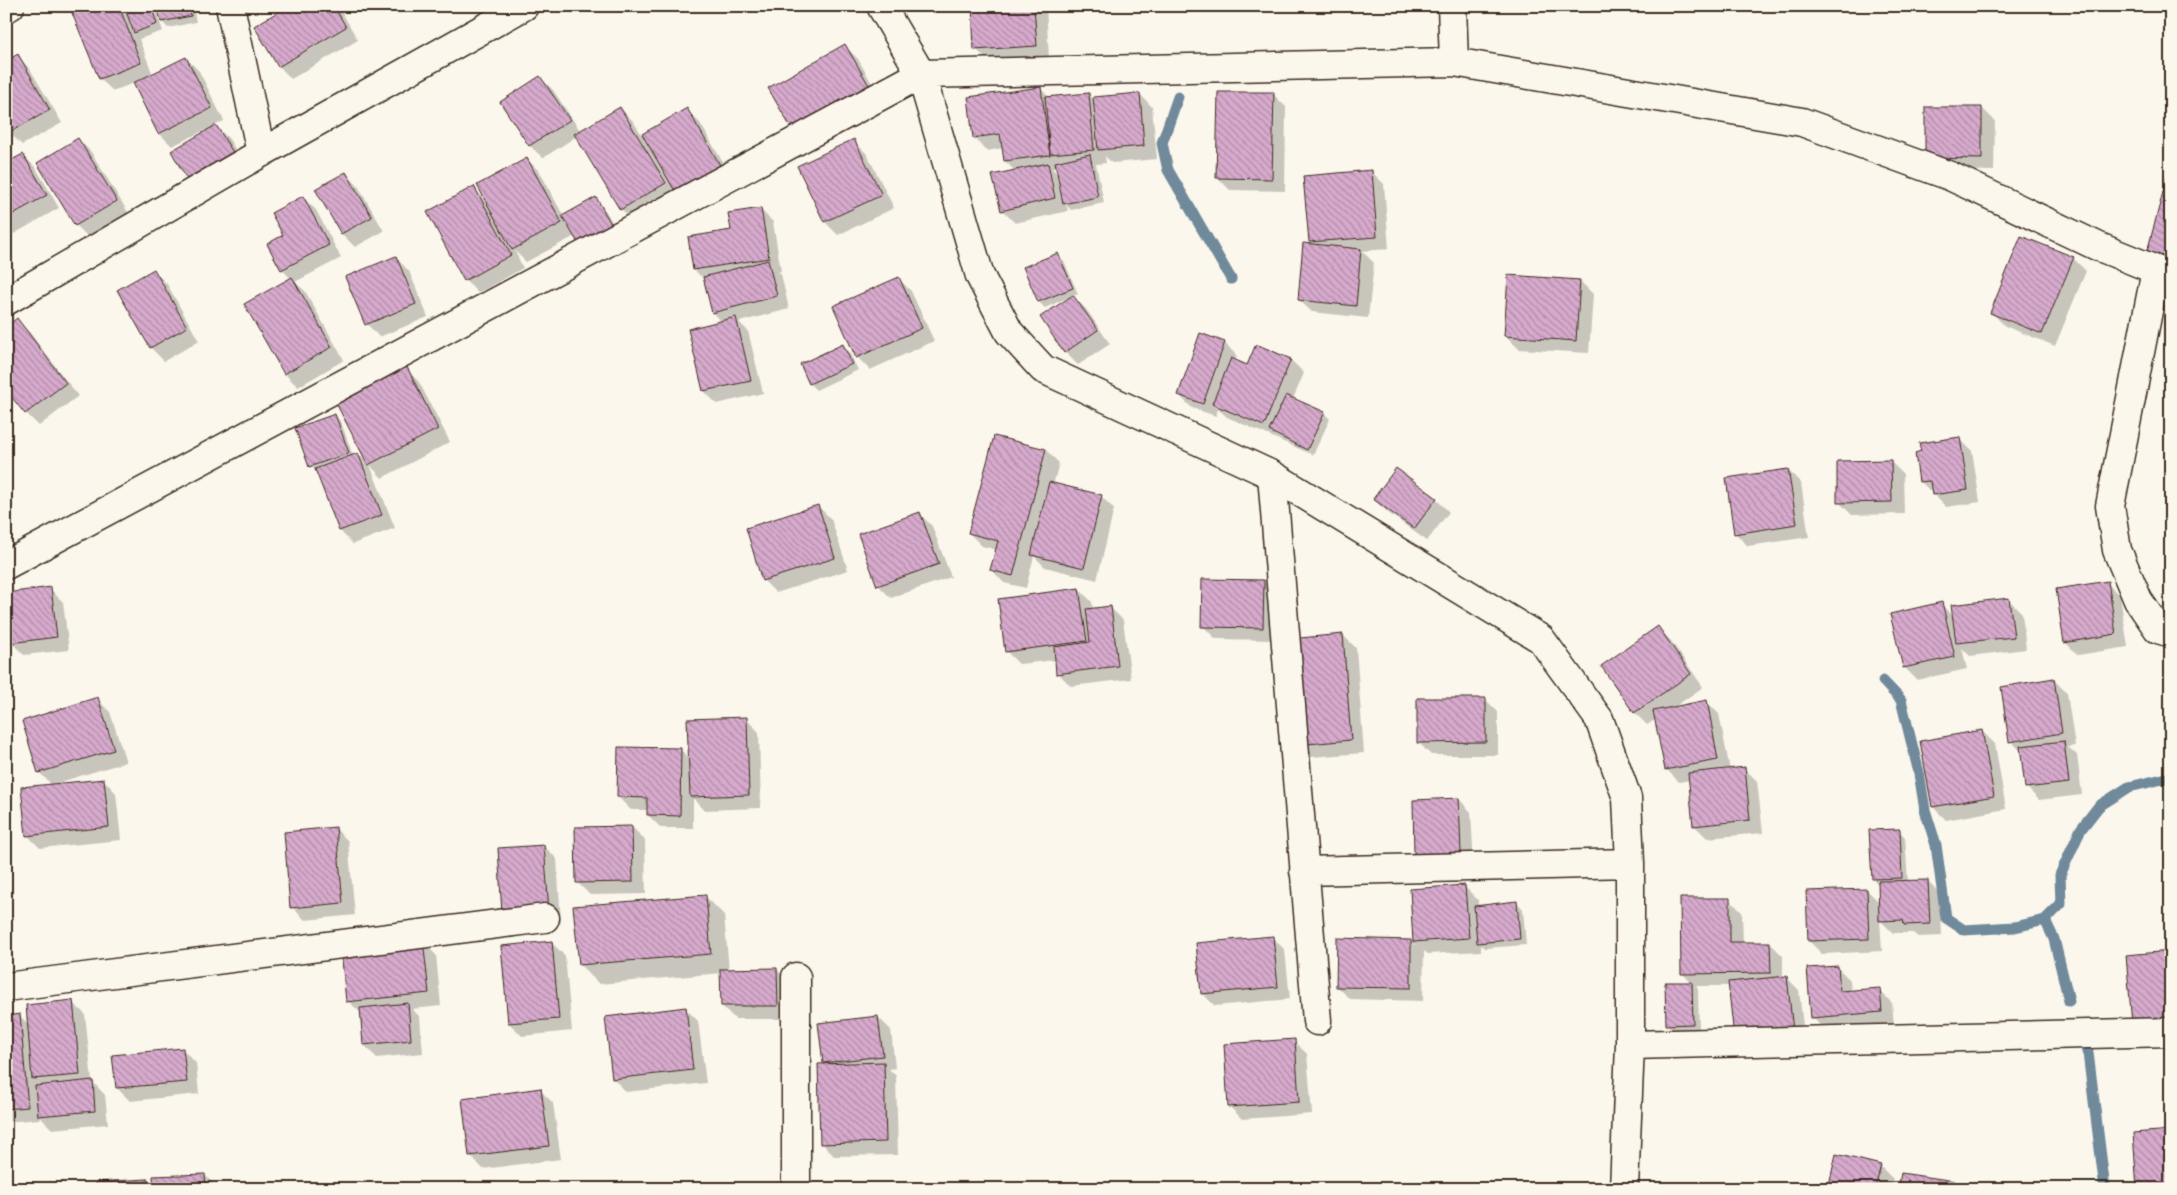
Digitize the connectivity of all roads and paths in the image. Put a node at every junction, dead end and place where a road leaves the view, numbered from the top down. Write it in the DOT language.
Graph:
graph roads {
  1 [pos="10,6"];
  2 [pos="230,6"];
  3 [pos="524,6"];
  4 [pos="881,6"];
  5 [pos="1452,6"];
  6 [pos="6,8"];
  7 [pos="1454,62"];
  8 [pos="921,74"];
  9 [pos="261,153"];
  10 [pos="2163,273"];
  11 [pos="6,302"];
  12 [pos="1272,475"];
  13 [pos="6,565"];
  14 [pos="2171,633"];
  15 [pos="1630,863"];
  16 [pos="1304,871"];
  17 [pos="545,918"];
  18 [pos="796,977"];
  19 [pos="6,987"];
  20 [pos="1317,1020"];
  21 [pos="2171,1032"];
  22 [pos="1630,1045"];
  23 [pos="796,1189"];
  24 [pos="1624,1189"];
  1 -- 6 [label="street"];
  2 -- 9 [label="street"];
  3 -- 9 [label="street"];
  4 -- 8 [label="street"];
  5 -- 7 [label="street"];
  7 -- 8 [label="street"];
  7 -- 10 [label="street"];
  8 -- 12 [label="street"];
  8 -- 13 [label="street"];
  9 -- 11 [label="street"];
  10 -- 14 [label="street"];
  12 -- 15 [label="street"];
  12 -- 16 [label="street"];
  15 -- 16 [label="street"];
  15 -- 22 [label="street"];
  16 -- 20 [label="street"];
  17 -- 19 [label="street"];
  18 -- 23 [label="street"];
  21 -- 22 [label="street"];
  22 -- 24 [label="street"];
}
